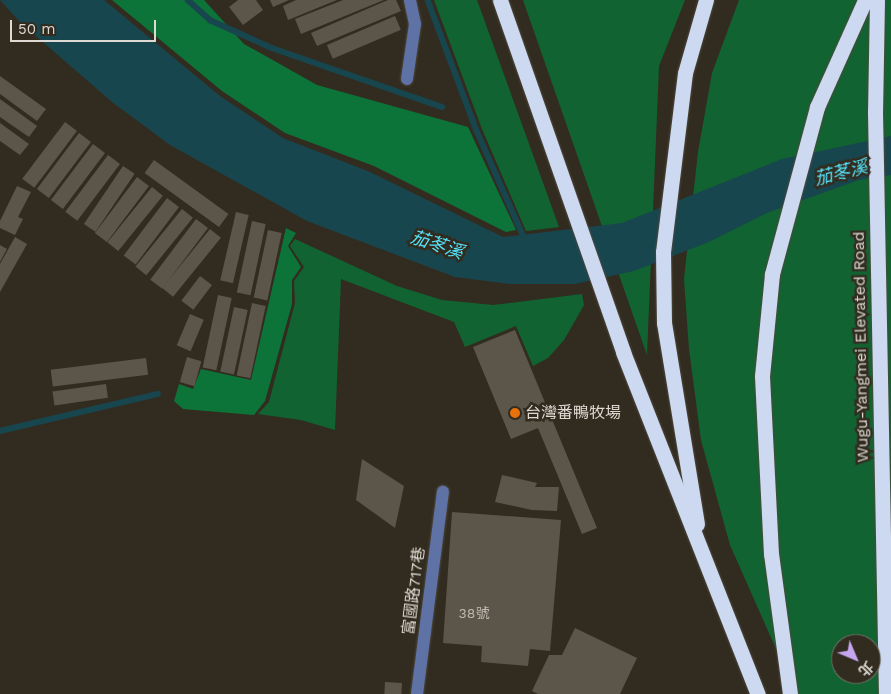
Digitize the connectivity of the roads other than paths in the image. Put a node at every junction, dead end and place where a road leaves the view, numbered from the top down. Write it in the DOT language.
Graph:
graph roads {
  1 [pos="410,0"];
  2 [pos="500,0"];
  3 [pos="706,0"];
  4 [pos="865,0"];
  5 [pos="877,0"];
  6 [pos="407,79"];
  7 [pos="443,492"];
  8 [pos="707,570"];
  9 [pos="417,694"];
  10 [pos="758,694"];
  11 [pos="790,694"];
  12 [pos="886,694"];
  1 -- 6 [label="lane"];
  2 -- 8 [label="highway"];
  3 -- 8 [label="highway"];
  4 -- 11 [label="highway"];
  5 -- 12 [label="highway, Wugu-Yangmei Elevated Road"];
  7 -- 9 [label="lane, 富國路717巷"];
  8 -- 10 [label="highway"];
}
